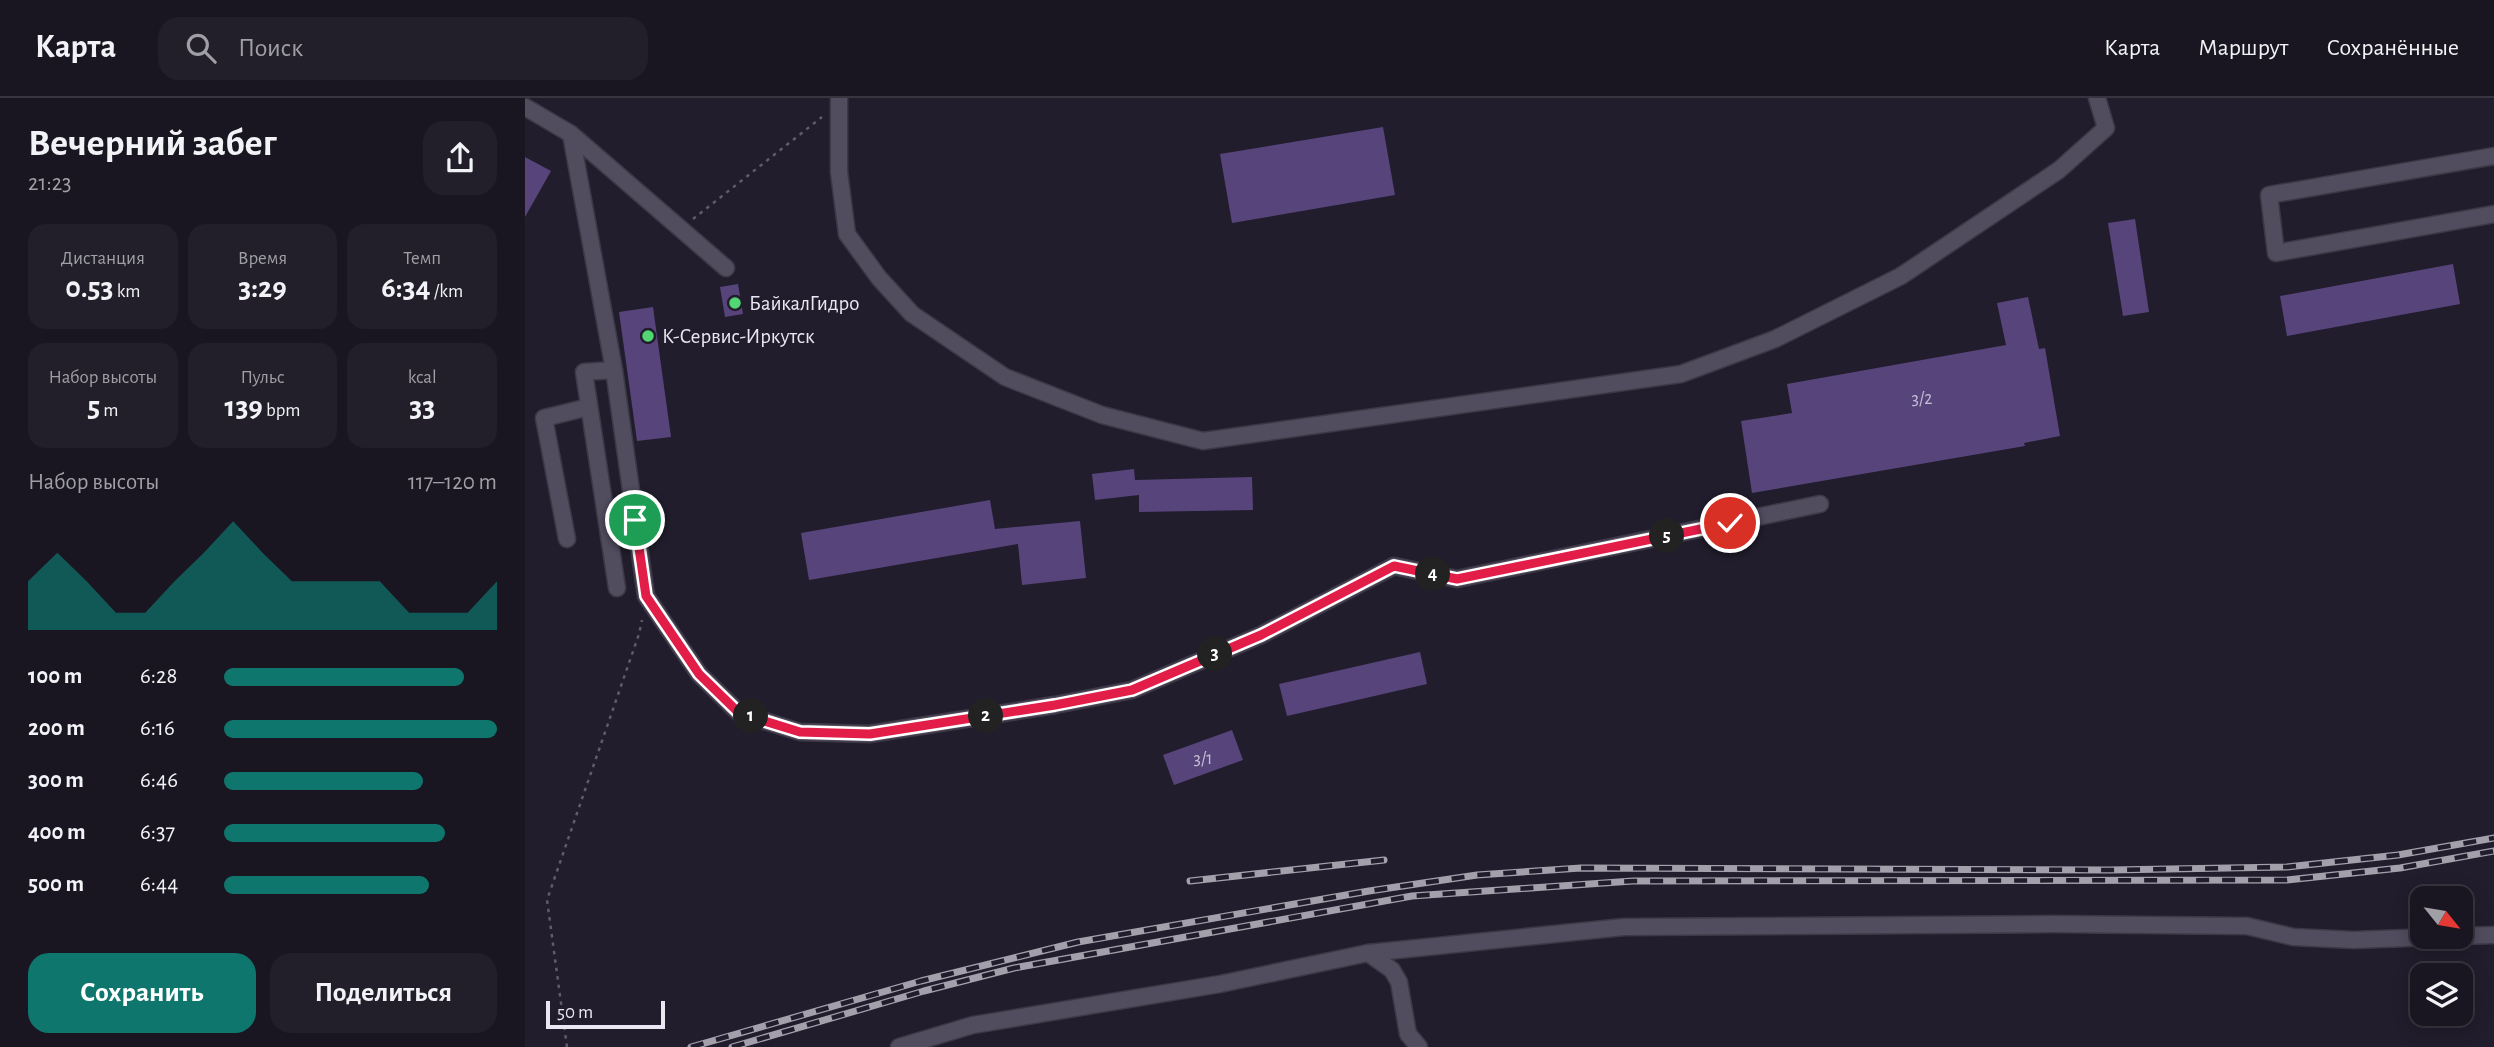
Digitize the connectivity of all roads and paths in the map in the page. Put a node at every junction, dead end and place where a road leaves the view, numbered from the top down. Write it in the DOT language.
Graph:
graph roads {
  1 [pos="2097,98"];
  2 [pos="839,101"];
  3 [pos="525,107"];
  4 [pos="571,134"];
  5 [pos="2494,156"];
  6 [pos="2494,215"];
  7 [pos="678,230"];
  8 [pos="726,268"];
  9 [pos="614,370"];
  10 [pos="589,407"];
  11 [pos="1820,504"];
  12 [pos="567,539"];
  13 [pos="617,588"];
  14 [pos="639,634"];
  15 [pos="2494,935"];
  16 [pos="2473,936"];
  17 [pos="2410,938"];
  18 [pos="1368,953"];
  19 [pos="567,1047"];
  20 [pos="899,1047"];
  21 [pos="1419,1047"];
  1 -- 2 [label="lane"];
  2 -- 7 [label="path"];
  3 -- 4 [label="lane"];
  4 -- 7 [label="lane"];
  4 -- 9 [label="lane"];
  5 -- 6 [label="lane"];
  7 -- 8 [label="lane"];
  9 -- 10 [label="lane"];
  9 -- 11 [label="lane"];
  10 -- 12 [label="lane"];
  10 -- 13 [label="lane"];
  14 -- 19 [label="path"];
  15 -- 16 [label="lane"];
  17 -- 18 [label="lane"];
  18 -- 20 [label="lane"];
  18 -- 21 [label="lane"];
}
